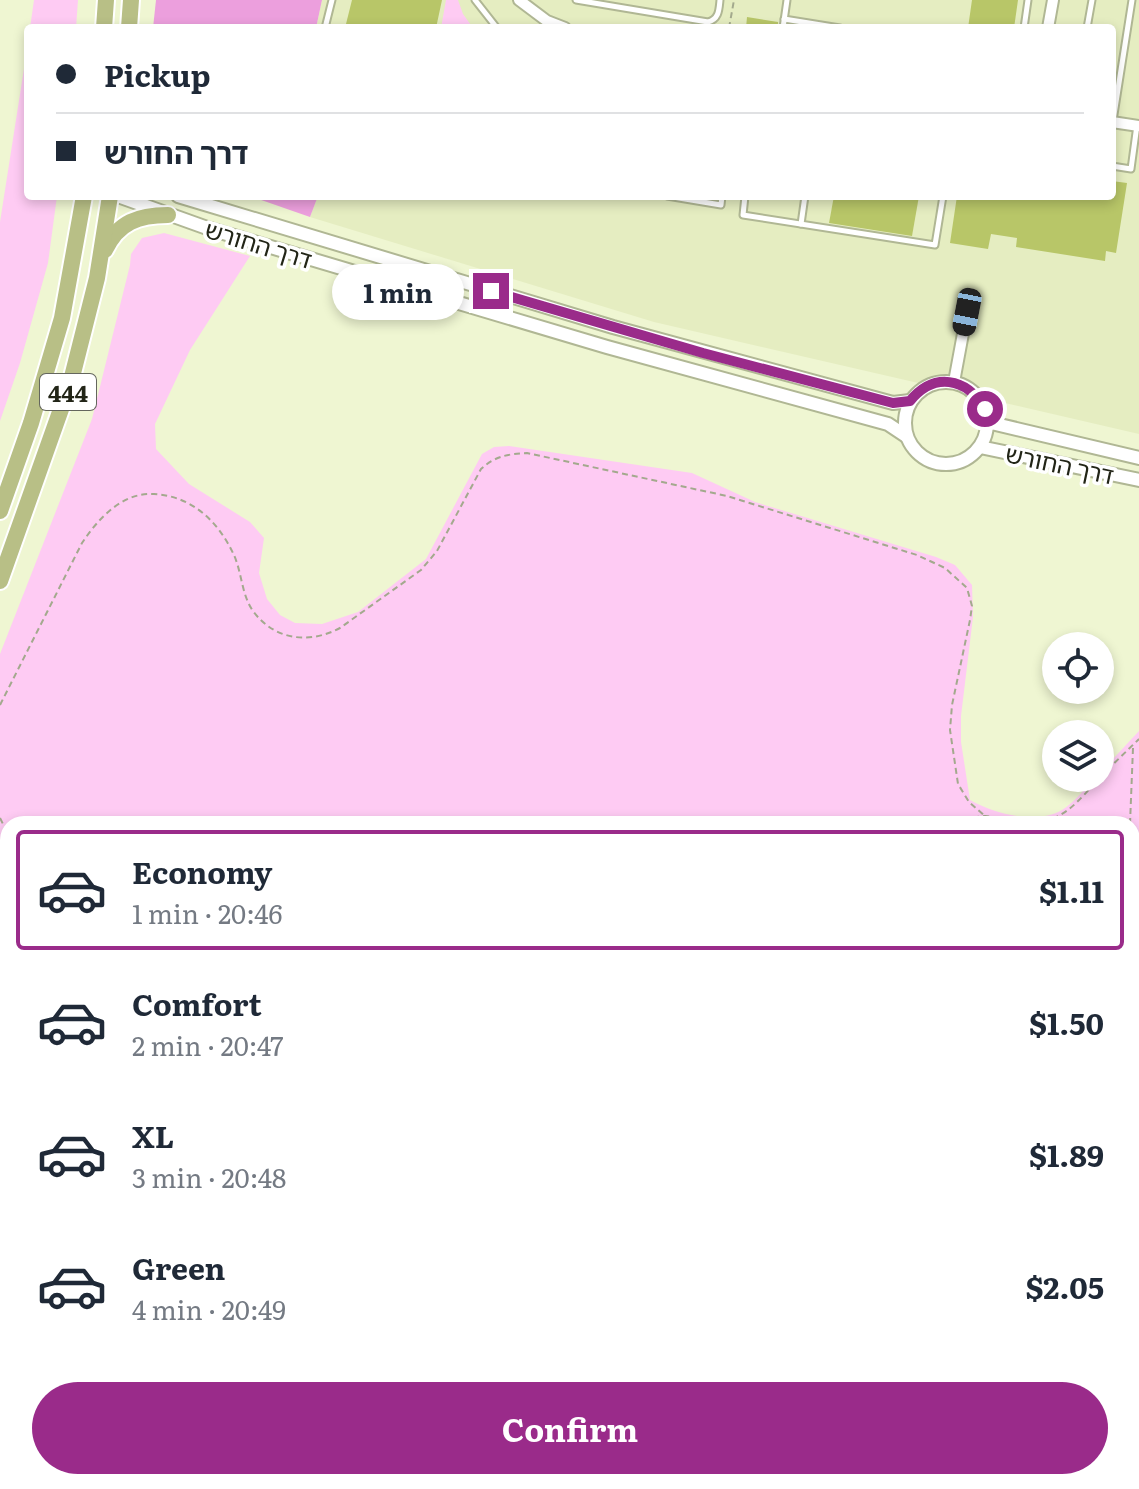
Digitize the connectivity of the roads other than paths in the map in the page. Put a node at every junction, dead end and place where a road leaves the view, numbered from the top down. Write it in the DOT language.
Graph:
graph roads {
  1 [pos="106,0"];
  2 [pos="131,0"];
  3 [pos="332,0"];
  4 [pos="475,0"];
  5 [pos="519,0"];
  6 [pos="576,0"];
  7 [pos="720,0"];
  8 [pos="787,0"];
  9 [pos="1028,0"];
  10 [pos="1053,0"];
  11 [pos="1092,0"];
  12 [pos="1132,0"];
  13 [pos="784,19"];
  14 [pos="104,24"];
  15 [pos="129,24"];
  16 [pos="326,24"];
  17 [pos="494,24"];
  18 [pos="555,24"];
  19 [pos="783,24"];
  20 [pos="815,24"];
  21 [pos="1025,24"];
  22 [pos="1049,24"];
  23 [pos="1088,24"];
  24 [pos="1116,77"];
  25 [pos="1116,123"];
  26 [pos="1138,126"];
  27 [pos="1116,167"];
  28 [pos="83,200"];
  29 [pos="109,200"];
  30 [pos="129,200"];
  31 [pos="191,200"];
  32 [pos="691,200"];
  33 [pos="722,200"];
  34 [pos="745,200"];
  35 [pos="804,200"];
  36 [pos="942,200"];
  37 [pos="168,215"];
  38 [pos="801,224"];
  39 [pos="99,262"];
  40 [pos="967,312"];
  41 [pos="954,382"];
  42 [pos="910,401"];
  43 [pos="987,422"];
  44 [pos="906,436"];
  45 [pos="980,447"];
  46 [pos="1139,458"];
  47 [pos="1139,480"];
  48 [pos="0,511"];
  49 [pos="0,581"];
  1 -- 14 [label="main road"];
  2 -- 15 [label="main road"];
  3 -- 16 [label="lane"];
  4 -- 17 [label="lane"];
  5 -- 18 [label="street"];
  6 -- 7 [label="lane"];
  8 -- 13 [label="lane"];
  9 -- 21 [label="lane"];
  10 -- 22 [label="street"];
  11 -- 23 [label="lane"];
  12 -- 24 [label="lane"];
  13 -- 19 [label="lane"];
  13 -- 20 [label="lane"];
  25 -- 26 [label="street"];
  26 -- 27 [label="lane"];
  28 -- 48 [label="main road, 444"];
  29 -- 39 [label="main road, 444"];
  30 -- 37 [label="street, דרך החורש"];
  31 -- 42 [label="street, דרך החורש"];
  32 -- 33 [label="lane"];
  34 -- 38 [label="lane"];
  35 -- 38 [label="lane"];
  36 -- 38 [label="lane"];
  37 -- 39 [label="main road"];
  37 -- 44 [label="street, דרך החורש"];
  39 -- 49 [label="main road, 444"];
  40 -- 41 [label="street"];
  41 -- 42 [label="street"];
  41 -- 43 [label="street"];
  42 -- 44 [label="street"];
  43 -- 45 [label="street"];
  43 -- 46 [label="street, דרך החורש"];
  44 -- 45 [label="street"];
  45 -- 47 [label="street, דרך החורש"];
}
